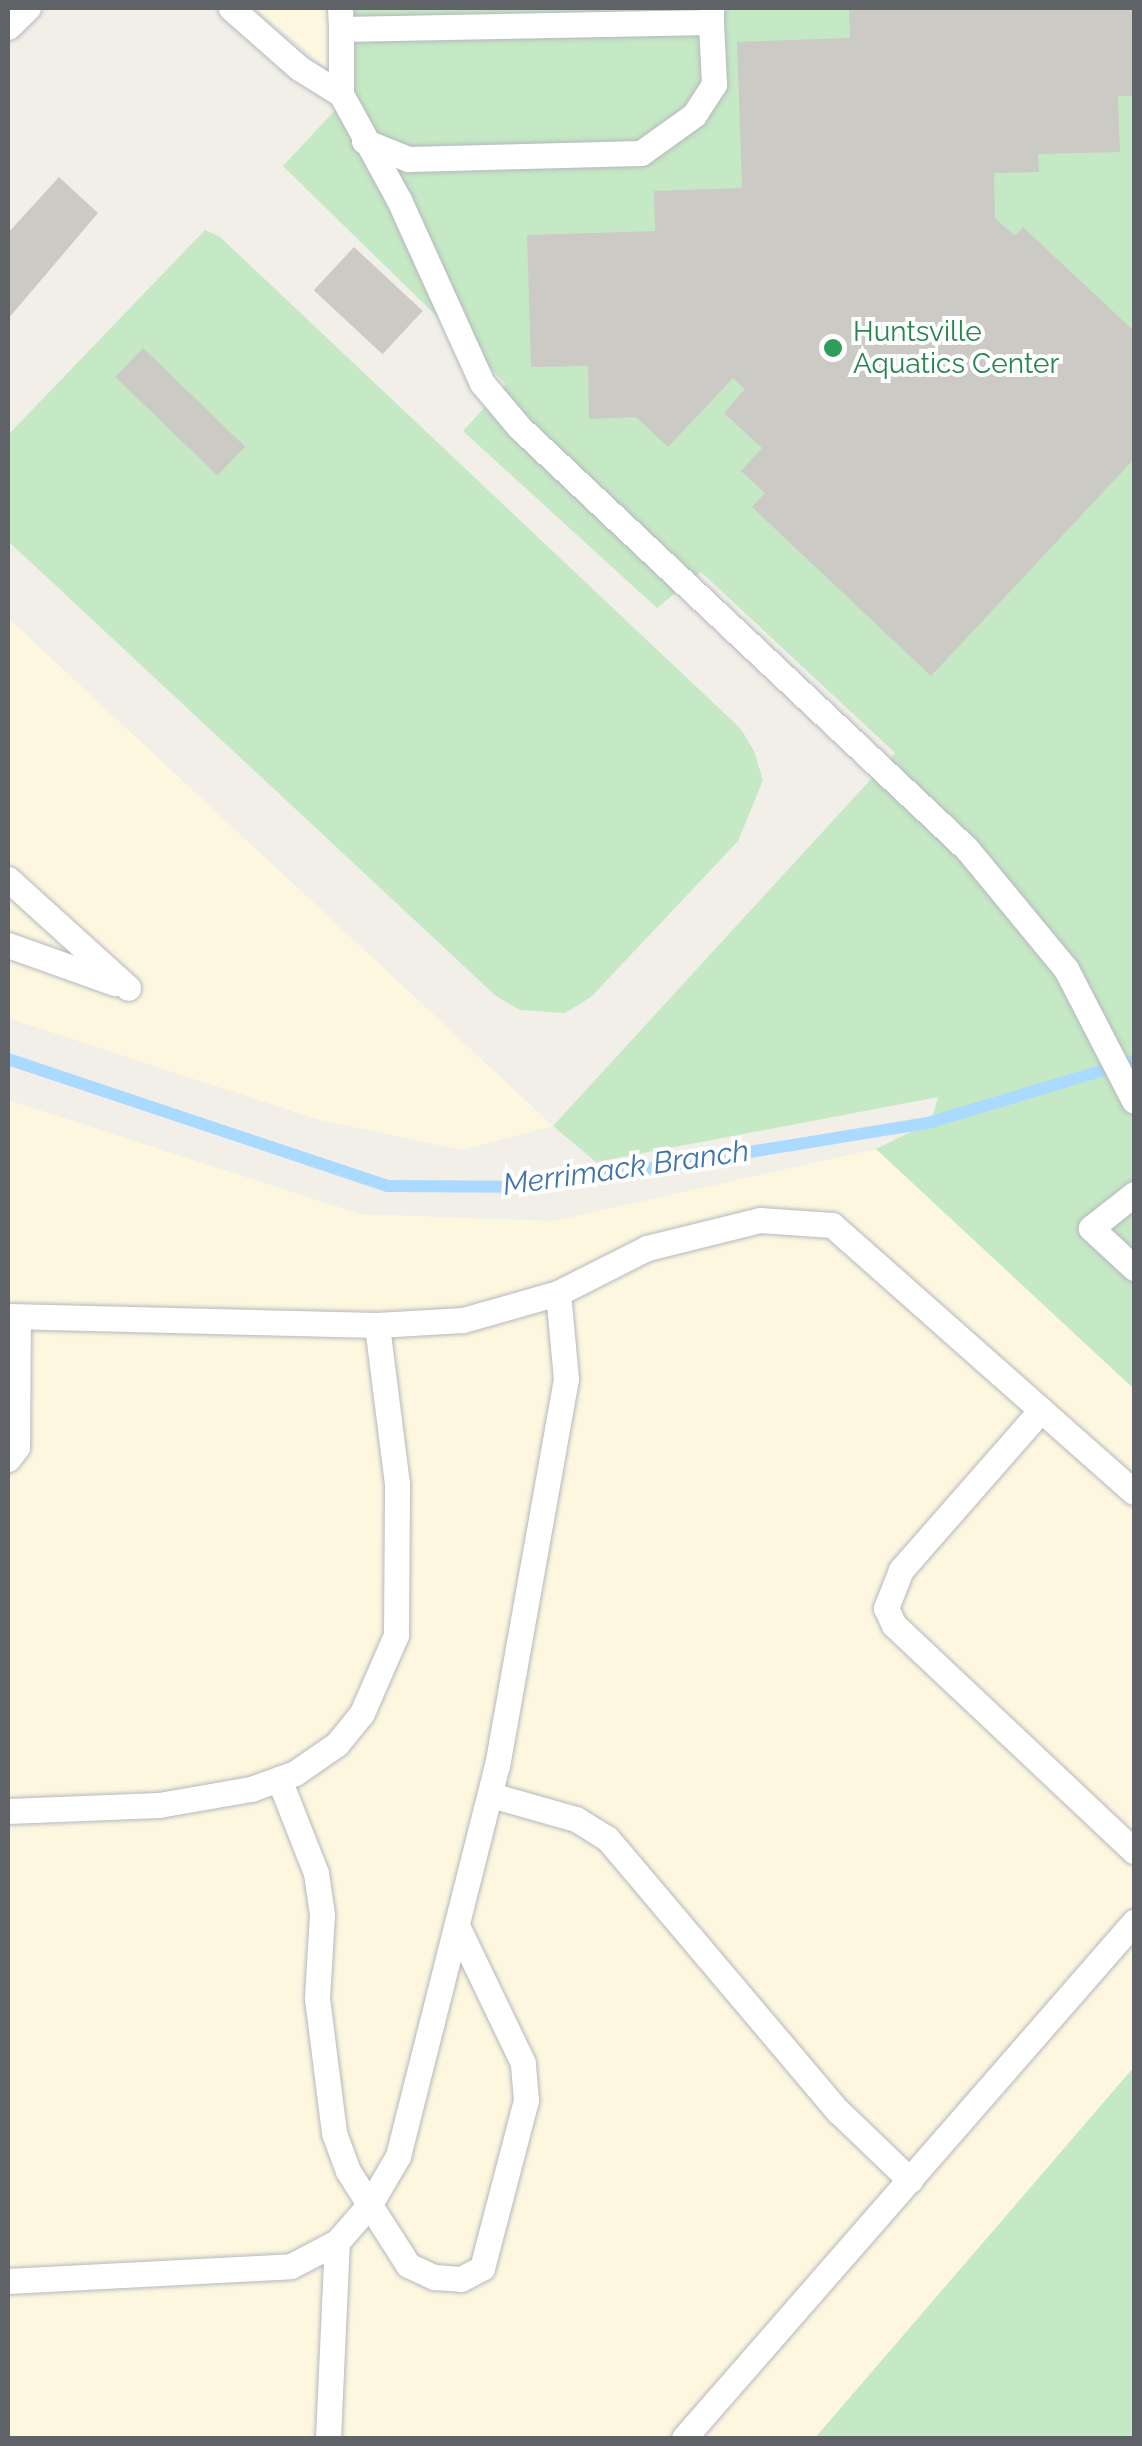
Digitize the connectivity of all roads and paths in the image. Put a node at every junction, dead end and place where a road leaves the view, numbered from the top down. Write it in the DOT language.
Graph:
graph roads {
  1 [pos="28,8"];
  2 [pos="231,8"];
  3 [pos="711,15"];
  4 [pos="341,18"];
  5 [pos="8,27"];
  6 [pos="341,94"];
  7 [pos="364,141"];
  8 [pos="8,878"];
  9 [pos="8,944"];
  10 [pos="1134,1102"];
  11 [pos="1134,1194"];
  12 [pos="1134,1268"];
  13 [pos="558,1293"];
  14 [pos="13,1317"];
  15 [pos="377,1324"];
  16 [pos="1041,1410"];
  17 [pos="8,1459"];
  18 [pos="1134,1492"];
  19 [pos="279,1779"];
  20 [pos="491,1796"];
  21 [pos="8,1811"];
  22 [pos="1134,1851"];
  23 [pos="1134,1922"];
  24 [pos="457,1926"];
  25 [pos="910,2180"];
  26 [pos="370,2204"];
  27 [pos="338,2242"];
  28 [pos="8,2281"];
  29 [pos="328,2438"];
  30 [pos="684,2438"];
  1 -- 5 [label="lane"];
  2 -- 6 [label="lane"];
  3 -- 4 [label="lane"];
  3 -- 7 [label="lane"];
  4 -- 6 [label="lane"];
  6 -- 7 [label="lane"];
  7 -- 10 [label="lane"];
  8 -- 9 [label="lane"];
  11 -- 12 [label="lane"];
  13 -- 15 [label="lane"];
  13 -- 16 [label="lane"];
  13 -- 20 [label="lane"];
  14 -- 15 [label="lane"];
  14 -- 17 [label="lane"];
  15 -- 19 [label="lane"];
  16 -- 18 [label="lane"];
  16 -- 22 [label="lane"];
  19 -- 21 [label="lane"];
  19 -- 26 [label="lane"];
  20 -- 24 [label="lane"];
  20 -- 25 [label="lane"];
  23 -- 25 [label="lane"];
  24 -- 26 [label="lane"];
  24 -- 26 [label="lane"];
  25 -- 30 [label="lane"];
  26 -- 27 [label="lane"];
  27 -- 28 [label="lane"];
  27 -- 29 [label="lane"];
}
